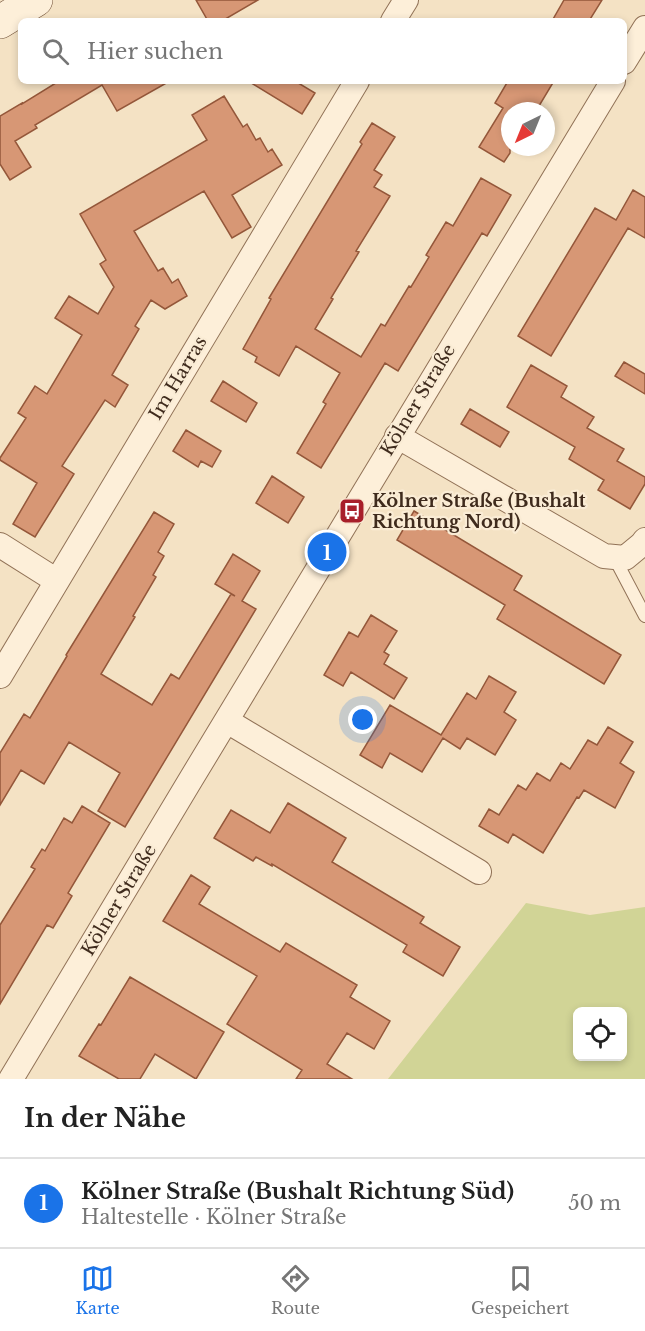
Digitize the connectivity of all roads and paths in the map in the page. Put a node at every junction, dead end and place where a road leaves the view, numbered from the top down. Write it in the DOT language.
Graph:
graph roads {
  1 [pos="36,0"];
  2 [pos="406,0"];
  3 [pos="395,18"];
  4 [pos="0,22"];
  5 [pos="645,28"];
  6 [pos="627,58"];
  7 [pos="355,84"];
  8 [pos="611,84"];
  9 [pos="397,436"];
  10 [pos="645,540"];
  11 [pos="0,545"];
  12 [pos="614,557"];
  13 [pos="57,581"];
  14 [pos="645,615"];
  15 [pos="0,676"];
  16 [pos="227,721"];
  17 [pos="479,872"];
  18 [pos="11,1079"];
  1 -- 4 [label="street"];
  2 -- 3 [label="street"];
  5 -- 6 [label="street"];
  7 -- 13 [label="street, Im Harras"];
  8 -- 9 [label="street, Kölner Straße"];
  9 -- 12 [label="street"];
  9 -- 16 [label="street, Kölner Straße"];
  10 -- 12 [label="street"];
  11 -- 13 [label="street"];
  12 -- 14 [label="lane"];
  13 -- 15 [label="street, Im Harras"];
  16 -- 17 [label="street"];
  16 -- 18 [label="street, Kölner Straße"];
}
